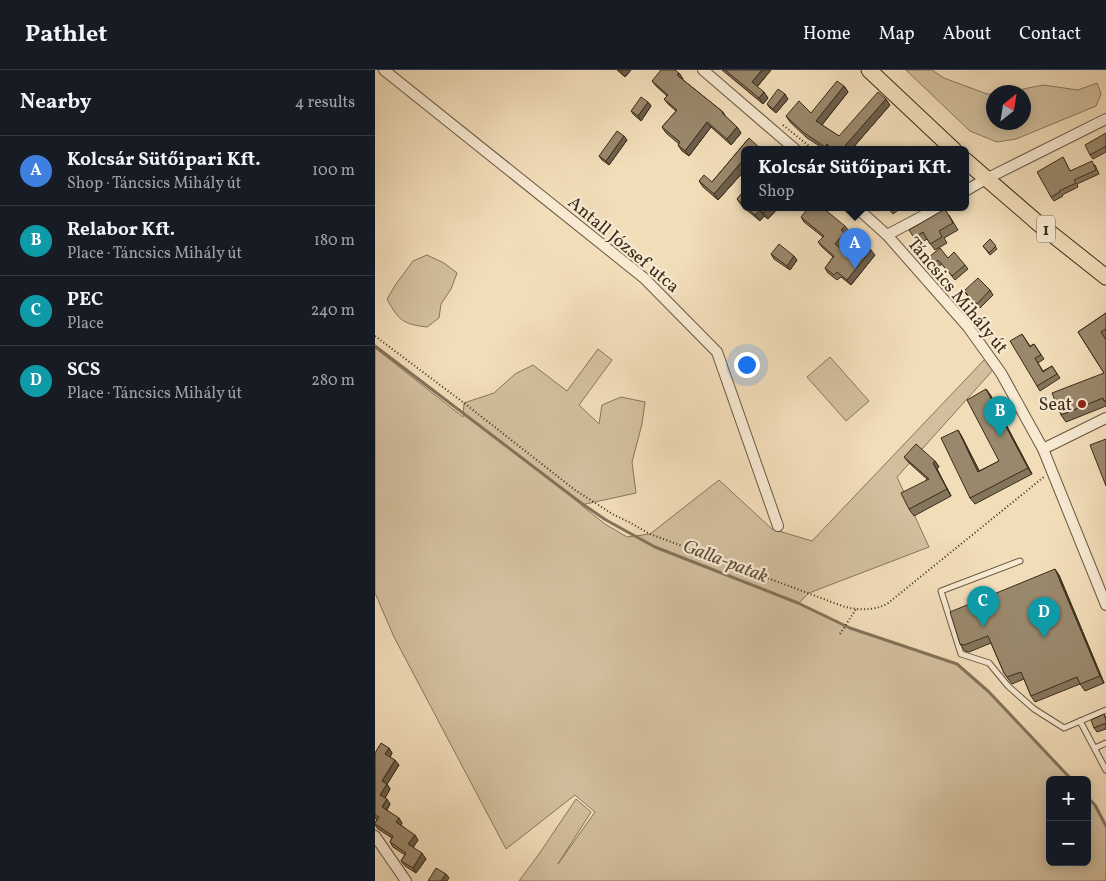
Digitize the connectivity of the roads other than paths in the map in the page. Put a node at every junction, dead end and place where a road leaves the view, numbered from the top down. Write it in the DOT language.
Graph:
graph roads {
  1 [pos="384,70"];
  2 [pos="703,70"];
  3 [pos="869,70"];
  4 [pos="1106,119"];
  5 [pos="790,146"];
  6 [pos="950,146"];
  7 [pos="969,164"];
  8 [pos="986,179"];
  9 [pos="969,189"];
  10 [pos="860,211"];
  11 [pos="932,211"];
  12 [pos="887,235"];
  13 [pos="1106,278"];
  14 [pos="1106,418"];
  15 [pos="1043,449"];
  16 [pos="778,526"];
  17 [pos="1020,561"];
  18 [pos="1106,605"];
  19 [pos="1106,710"];
  20 [pos="1080,721"];
  21 [pos="1106,744"];
  22 [pos="1095,748"];
  23 [pos="1106,770"];
  24 [pos="375,836"];
  25 [pos="406,881"];
  1 -- 16 [label="street, Antall József utca"];
  2 -- 5 [label="street"];
  3 -- 6 [label="main road"];
  4 -- 8 [label="street"];
  7 -- 8 [label="main road, 1"];
  8 -- 9 [label="street"];
  8 -- 13 [label="main road, 1"];
  10 -- 12 [label="street, Táncsics Mihály út"];
  11 -- 12 [label="street"];
  12 -- 15 [label="street, Táncsics Mihály út"];
  14 -- 15 [label="street"];
  15 -- 18 [label="street, Táncsics Mihály út"];
  17 -- 20 [label="lane"];
  19 -- 20 [label="lane"];
  20 -- 22 [label="lane"];
  21 -- 22 [label="lane"];
  22 -- 23 [label="lane"];
  24 -- 25 [label="street"];
}
